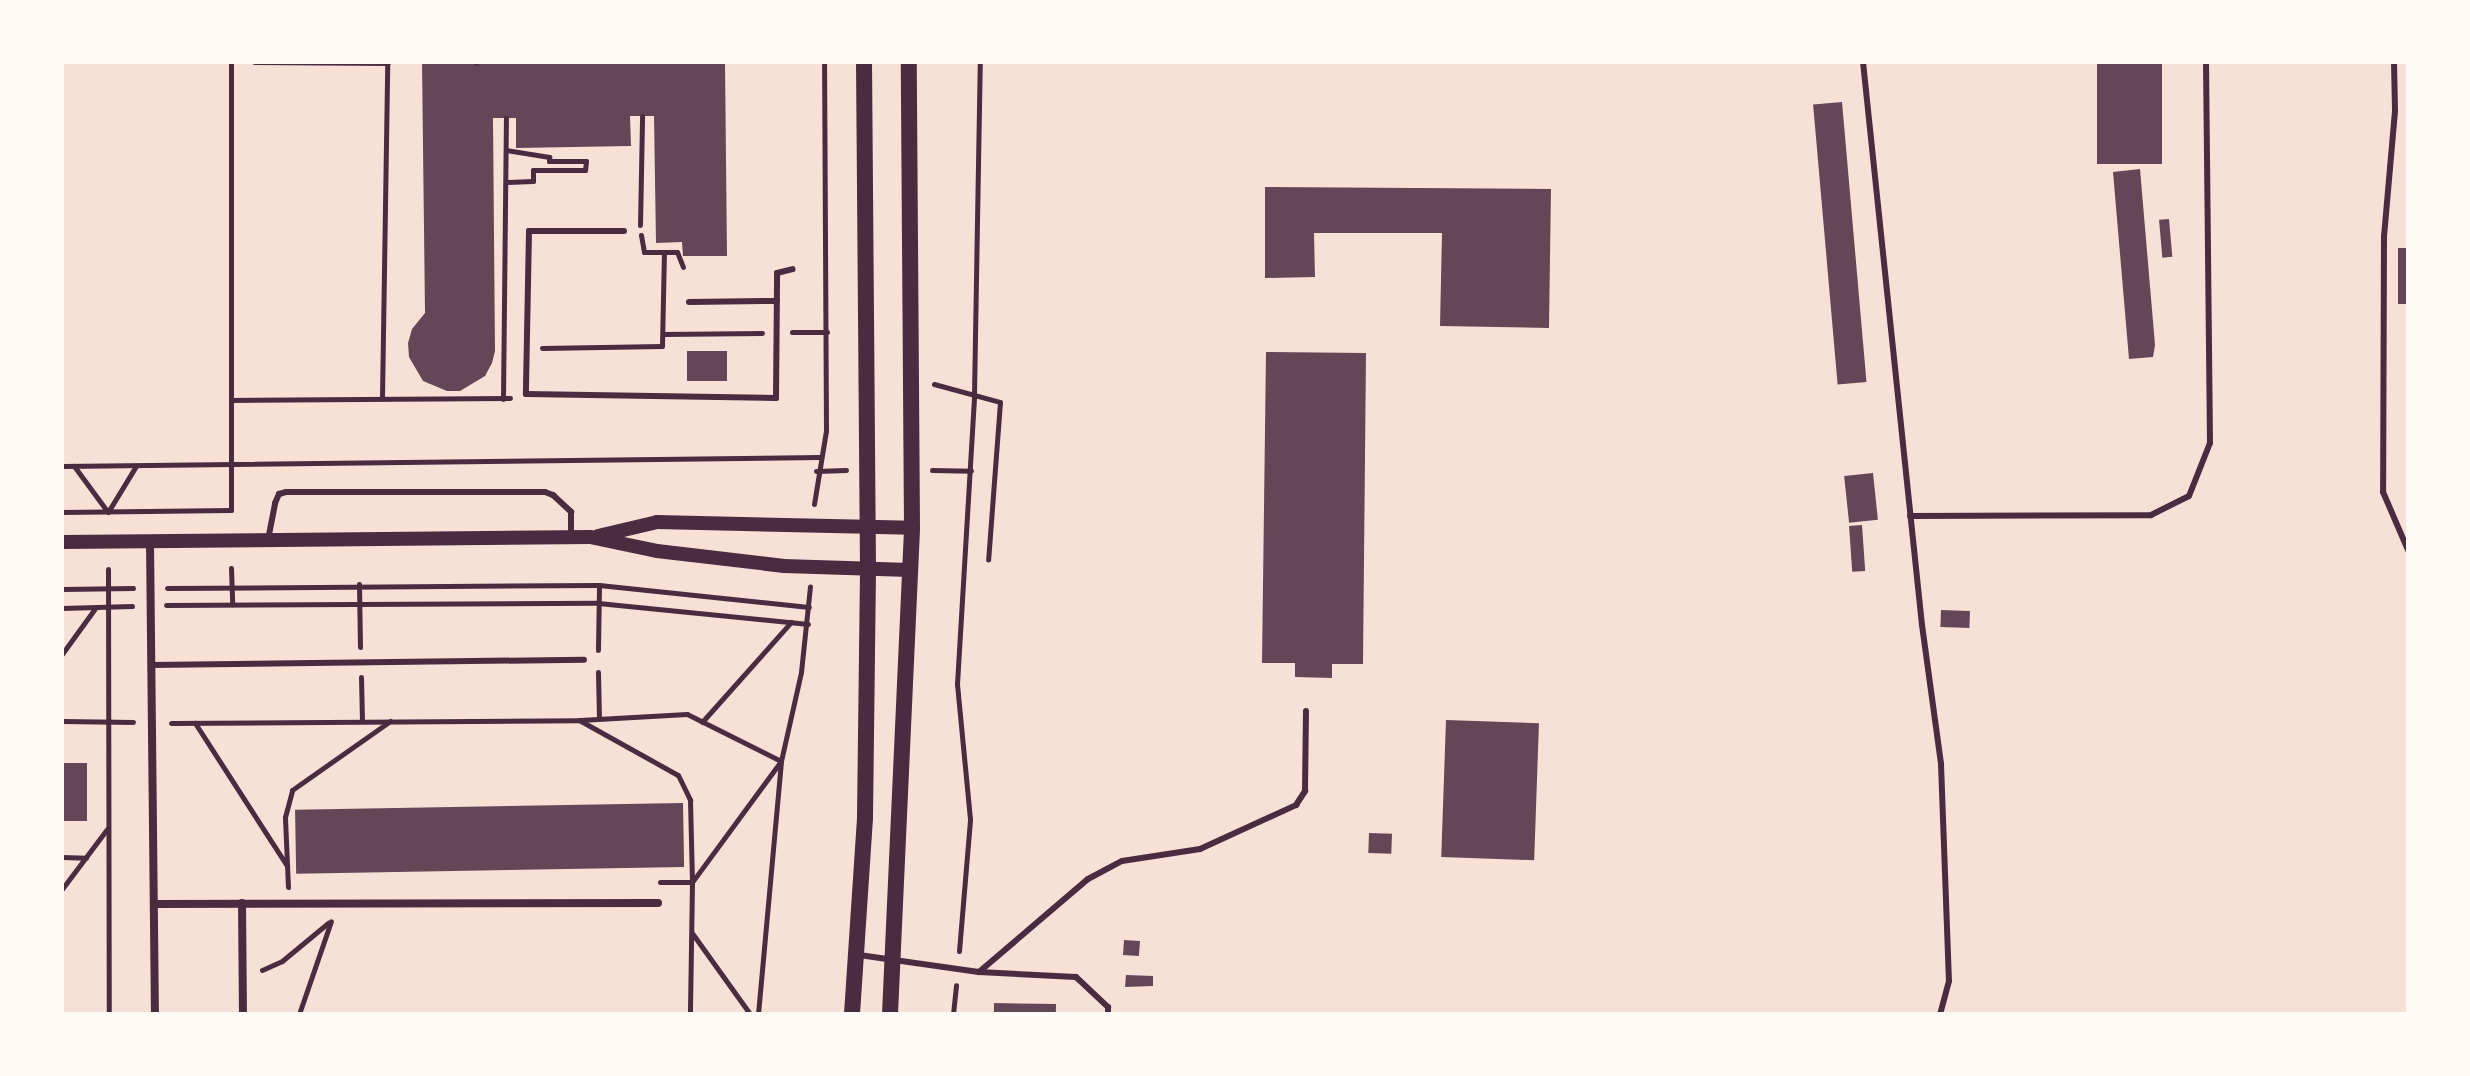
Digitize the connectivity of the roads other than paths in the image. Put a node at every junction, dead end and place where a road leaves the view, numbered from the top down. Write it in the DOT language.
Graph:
graph roads {
  1 [pos="864,62"];
  2 [pos="909,62"];
  3 [pos="1863,62"];
  4 [pos="2206,62"];
  5 [pos="2394,62"];
  6 [pos="624,231"];
  7 [pos="793,269"];
  8 [pos="777,301"];
  9 [pos="689,302"];
  10 [pos="1910,516"];
  11 [pos="867,527"];
  12 [pos="912,528"];
  13 [pos="571,537"];
  14 [pos="590,537"];
  15 [pos="268,540"];
  16 [pos="62,542"];
  17 [pos="150,542"];
  18 [pos="2408,550"];
  19 [pos="868,570"];
  20 [pos="910,570"];
  21 [pos="584,660"];
  22 [pos="151,665"];
  23 [pos="1306,711"];
  24 [pos="242,903"];
  25 [pos="658,903"];
  26 [pos="154,904"];
  27 [pos="858,954"];
  28 [pos="895,960"];
  29 [pos="979,972"];
  30 [pos="155,1014"];
  31 [pos="243,1014"];
  32 [pos="852,1014"];
  33 [pos="890,1014"];
  34 [pos="1108,1014"];
  35 [pos="1940,1014"];
  1 -- 11 [label="main road"];
  2 -- 12 [label="main road"];
  3 -- 10 [label="lane"];
  4 -- 10 [label="lane"];
  5 -- 18 [label="lane"];
  6 -- 8 [label="lane"];
  7 -- 8 [label="lane"];
  8 -- 9 [label="lane"];
  10 -- 35 [label="lane"];
  11 -- 12 [label="street"];
  11 -- 14 [label="street"];
  11 -- 19 [label="main road"];
  12 -- 20 [label="main road"];
  13 -- 14 [label="street"];
  13 -- 15 [label="street"];
  13 -- 15 [label="lane"];
  14 -- 19 [label="street"];
  15 -- 17 [label="street"];
  16 -- 17 [label="street"];
  17 -- 22 [label="street"];
  19 -- 20 [label="street"];
  19 -- 27 [label="main road"];
  20 -- 28 [label="main road"];
  21 -- 22 [label="lane"];
  22 -- 26 [label="street"];
  23 -- 29 [label="lane"];
  24 -- 25 [label="street"];
  24 -- 26 [label="street"];
  24 -- 31 [label="street"];
  26 -- 30 [label="street"];
  27 -- 28 [label="lane"];
  27 -- 32 [label="main road"];
  28 -- 29 [label="lane"];
  28 -- 33 [label="main road"];
  29 -- 34 [label="lane"];
}
